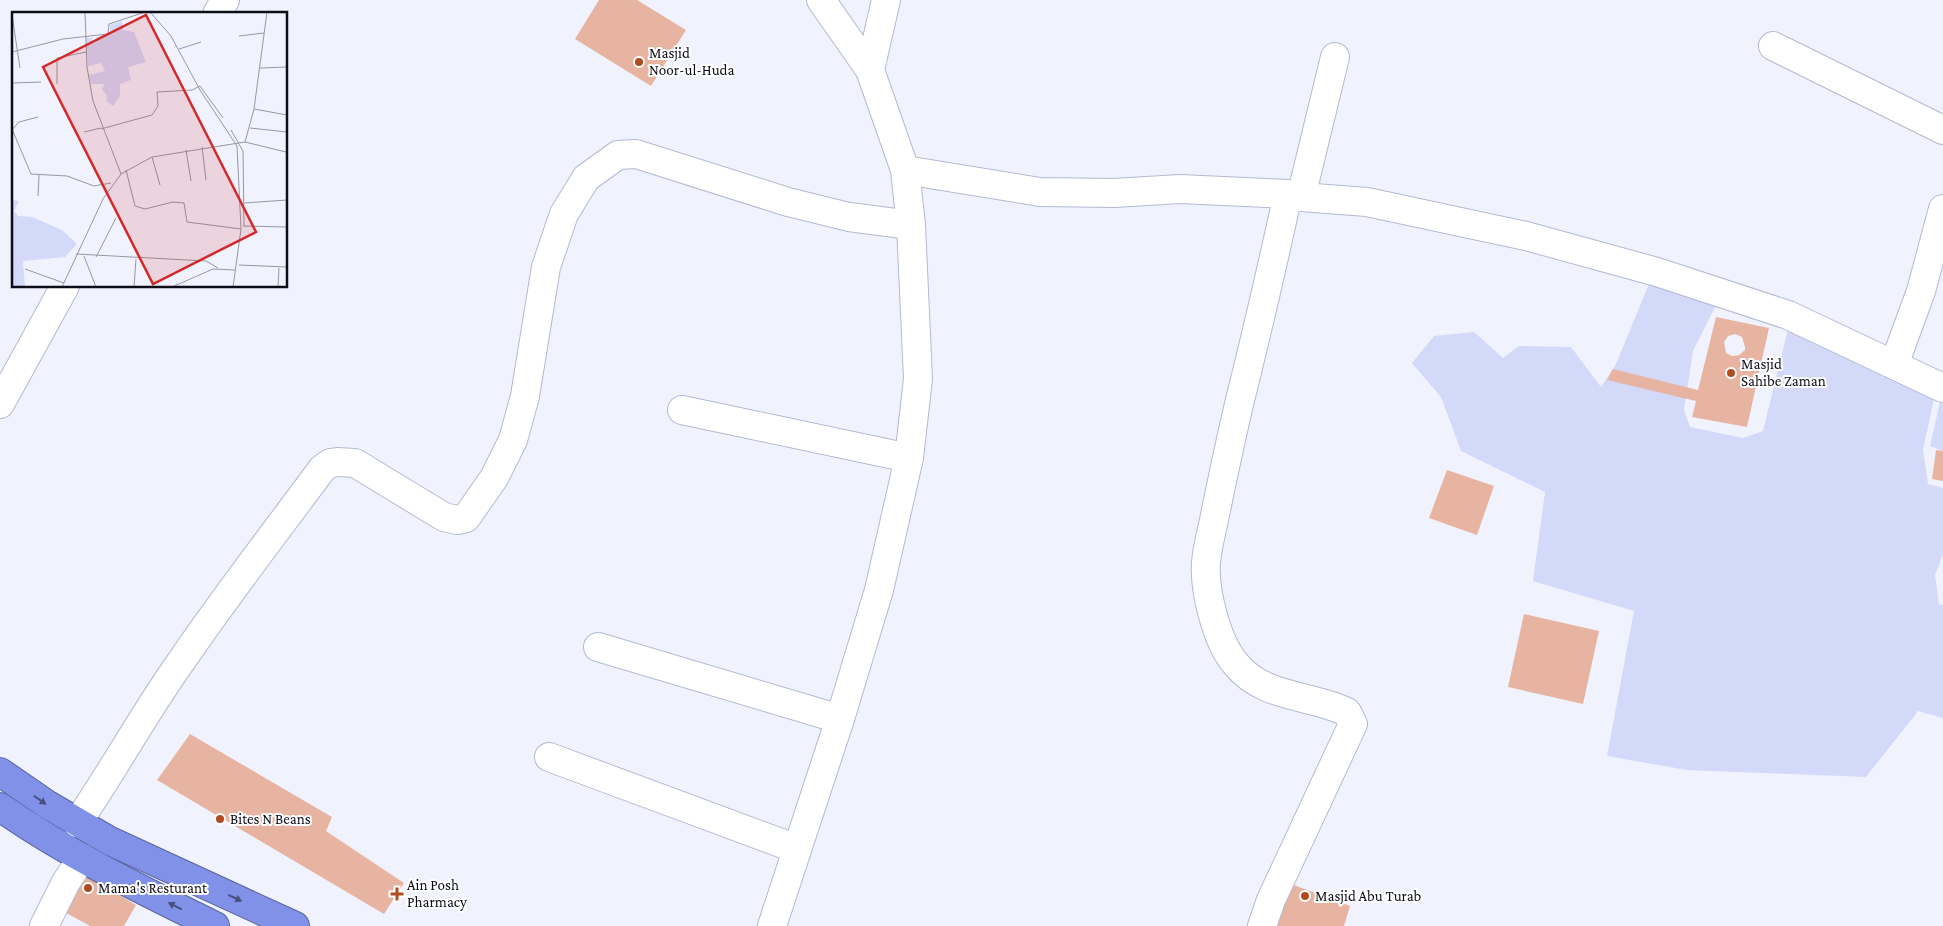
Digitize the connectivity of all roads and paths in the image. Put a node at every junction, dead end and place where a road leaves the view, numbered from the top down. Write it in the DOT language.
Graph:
graph roads {
  1 [pos="225,0"];
  2 [pos="821,0"];
  3 [pos="886,0"];
  4 [pos="218,12"];
  5 [pos="1773,46"];
  6 [pos="1335,57"];
  7 [pos="870,70"];
  8 [pos="1943,130"];
  9 [pos="904,170"];
  10 [pos="1295,195"];
  11 [pos="1943,209"];
  12 [pos="911,225"];
  13 [pos="63,288"];
  14 [pos="1894,364"];
  15 [pos="1943,388"];
  16 [pos="0,404"];
  17 [pos="682,410"];
  18 [pos="909,458"];
  19 [pos="598,647"];
  20 [pos="840,719"];
  21 [pos="549,757"];
  22 [pos="0,772"];
  23 [pos="0,807"];
  24 [pos="78,823"];
  25 [pos="797,849"];
  26 [pos="82,858"];
  27 [pos="44,926"];
  28 [pos="216,926"];
  29 [pos="295,926"];
  30 [pos="772,926"];
  31 [pos="1262,926"];
  1 -- 4 [label="street"];
  2 -- 7 [label="street"];
  3 -- 7 [label="street"];
  5 -- 8 [label="street"];
  6 -- 10 [label="street"];
  7 -- 9 [label="street"];
  9 -- 10 [label="street"];
  9 -- 12 [label="street"];
  10 -- 14 [label="street"];
  10 -- 31 [label="street"];
  11 -- 14 [label="street"];
  12 -- 18 [label="street"];
  12 -- 24 [label="street"];
  13 -- 16 [label="street"];
  14 -- 15 [label="street"];
  17 -- 18 [label="street"];
  18 -- 20 [label="street"];
  19 -- 20 [label="street"];
  20 -- 25 [label="street"];
  21 -- 25 [label="street"];
  22 -- 24 [label="highway, one-way"];
  23 -- 26 [label="highway"];
  24 -- 29 [label="highway, one-way"];
  25 -- 30 [label="street"];
  26 -- 27 [label="street"];
  28 -- 26 [label="highway, one-way"];
}
